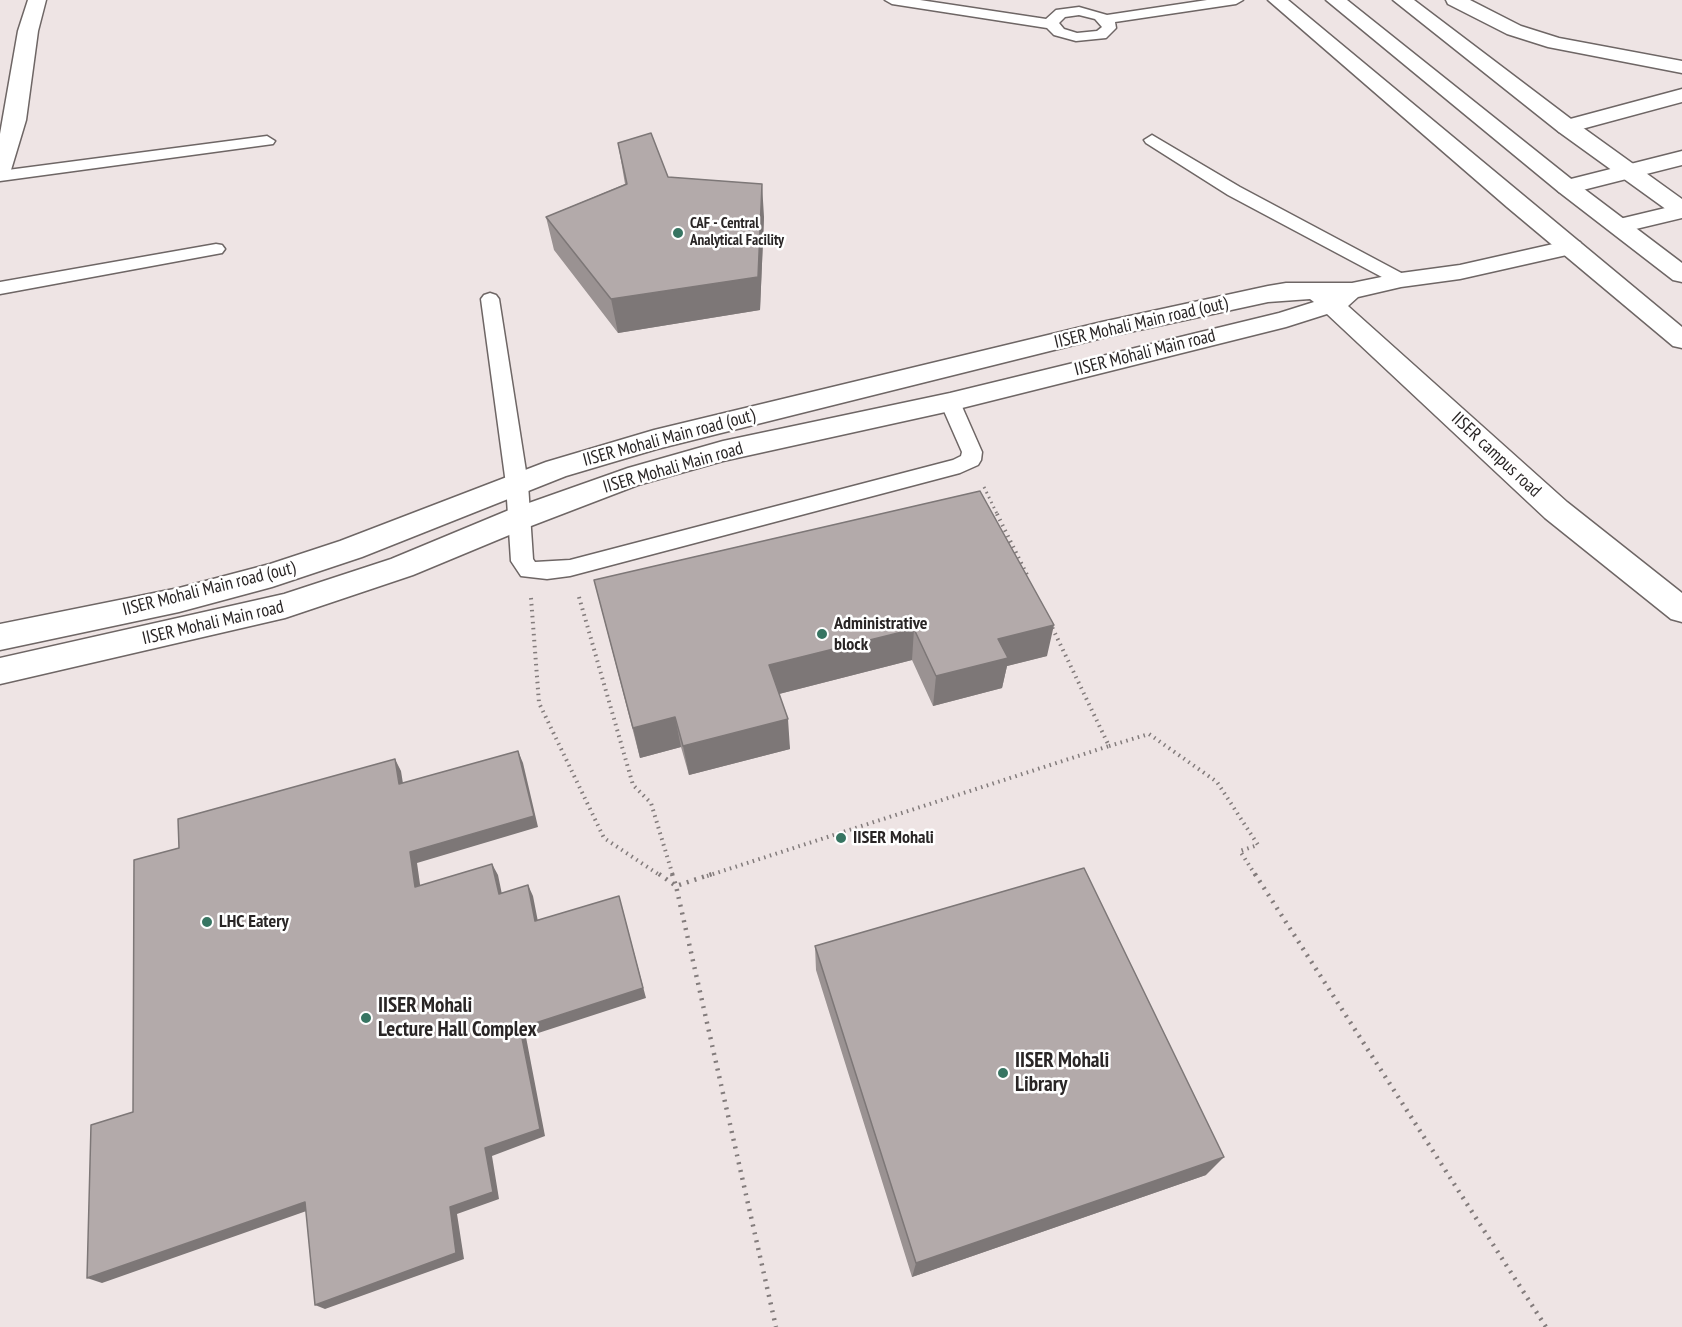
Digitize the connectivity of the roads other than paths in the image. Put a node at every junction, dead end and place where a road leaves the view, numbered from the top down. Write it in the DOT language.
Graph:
graph roads {
  1 [pos="36,0"];
  2 [pos="892,0"];
  3 [pos="1236,0"];
  4 [pos="1277,0"];
  5 [pos="1335,0"];
  6 [pos="1401,0"];
  7 [pos="1455,0"];
  8 [pos="1080,6"];
  9 [pos="1476,12"];
  10 [pos="1105,19"];
  11 [pos="1432,23"];
  12 [pos="1052,24"];
  13 [pos="1682,67"];
  14 [pos="1682,94"];
  15 [pos="1567,127"];
  16 [pos="1152,140"];
  17 [pos="267,141"];
  18 [pos="1682,158"];
  19 [pos="0,170"];
  20 [pos="1630,172"];
  21 [pos="0,176"];
  22 [pos="1567,187"];
  23 [pos="1682,211"];
  24 [pos="1619,226"];
  25 [pos="1571,247"];
  26 [pos="216,249"];
  27 [pos="1682,275"];
  28 [pos="1401,280"];
  29 [pos="0,288"];
  30 [pos="1334,296"];
  31 [pos="490,298"];
  32 [pos="1682,340"];
  33 [pos="950,402"];
  34 [pos="517,484"];
  35 [pos="520,518"];
  36 [pos="1682,610"];
  37 [pos="0,637"];
  38 [pos="0,671"];
  1 -- 19 [label="street"];
  2 -- 12 [label="lane"];
  3 -- 10 [label="lane"];
  4 -- 25 [label="street"];
  5 -- 22 [label="street"];
  6 -- 11 [label="street"];
  7 -- 9 [label="street"];
  8 -- 10 [label="lane"];
  8 -- 12 [label="lane"];
  9 -- 11 [label="street"];
  9 -- 13 [label="street"];
  10 -- 12 [label="lane"];
  11 -- 15 [label="street"];
  14 -- 15 [label="street"];
  15 -- 20 [label="street"];
  16 -- 28 [label="lane"];
  17 -- 21 [label="lane"];
  18 -- 20 [label="street"];
  20 -- 22 [label="street"];
  20 -- 23 [label="street"];
  22 -- 24 [label="street"];
  23 -- 24 [label="street"];
  24 -- 27 [label="street"];
  25 -- 28 [label="street"];
  25 -- 32 [label="street"];
  26 -- 29 [label="lane"];
  28 -- 30 [label="street"];
  30 -- 33 [label="street, IISER Mohali Main road"];
  30 -- 34 [label="street, IISER Mohali Main road (out)"];
  30 -- 36 [label="street, IISER campus road"];
  31 -- 34 [label="lane"];
  33 -- 35 [label="street, IISER Mohali Main road"];
  33 -- 35 [label="lane"];
  34 -- 35 [label="lane"];
  34 -- 37 [label="street, IISER Mohali Main road (out)"];
  35 -- 38 [label="street, IISER Mohali Main road"];
}
